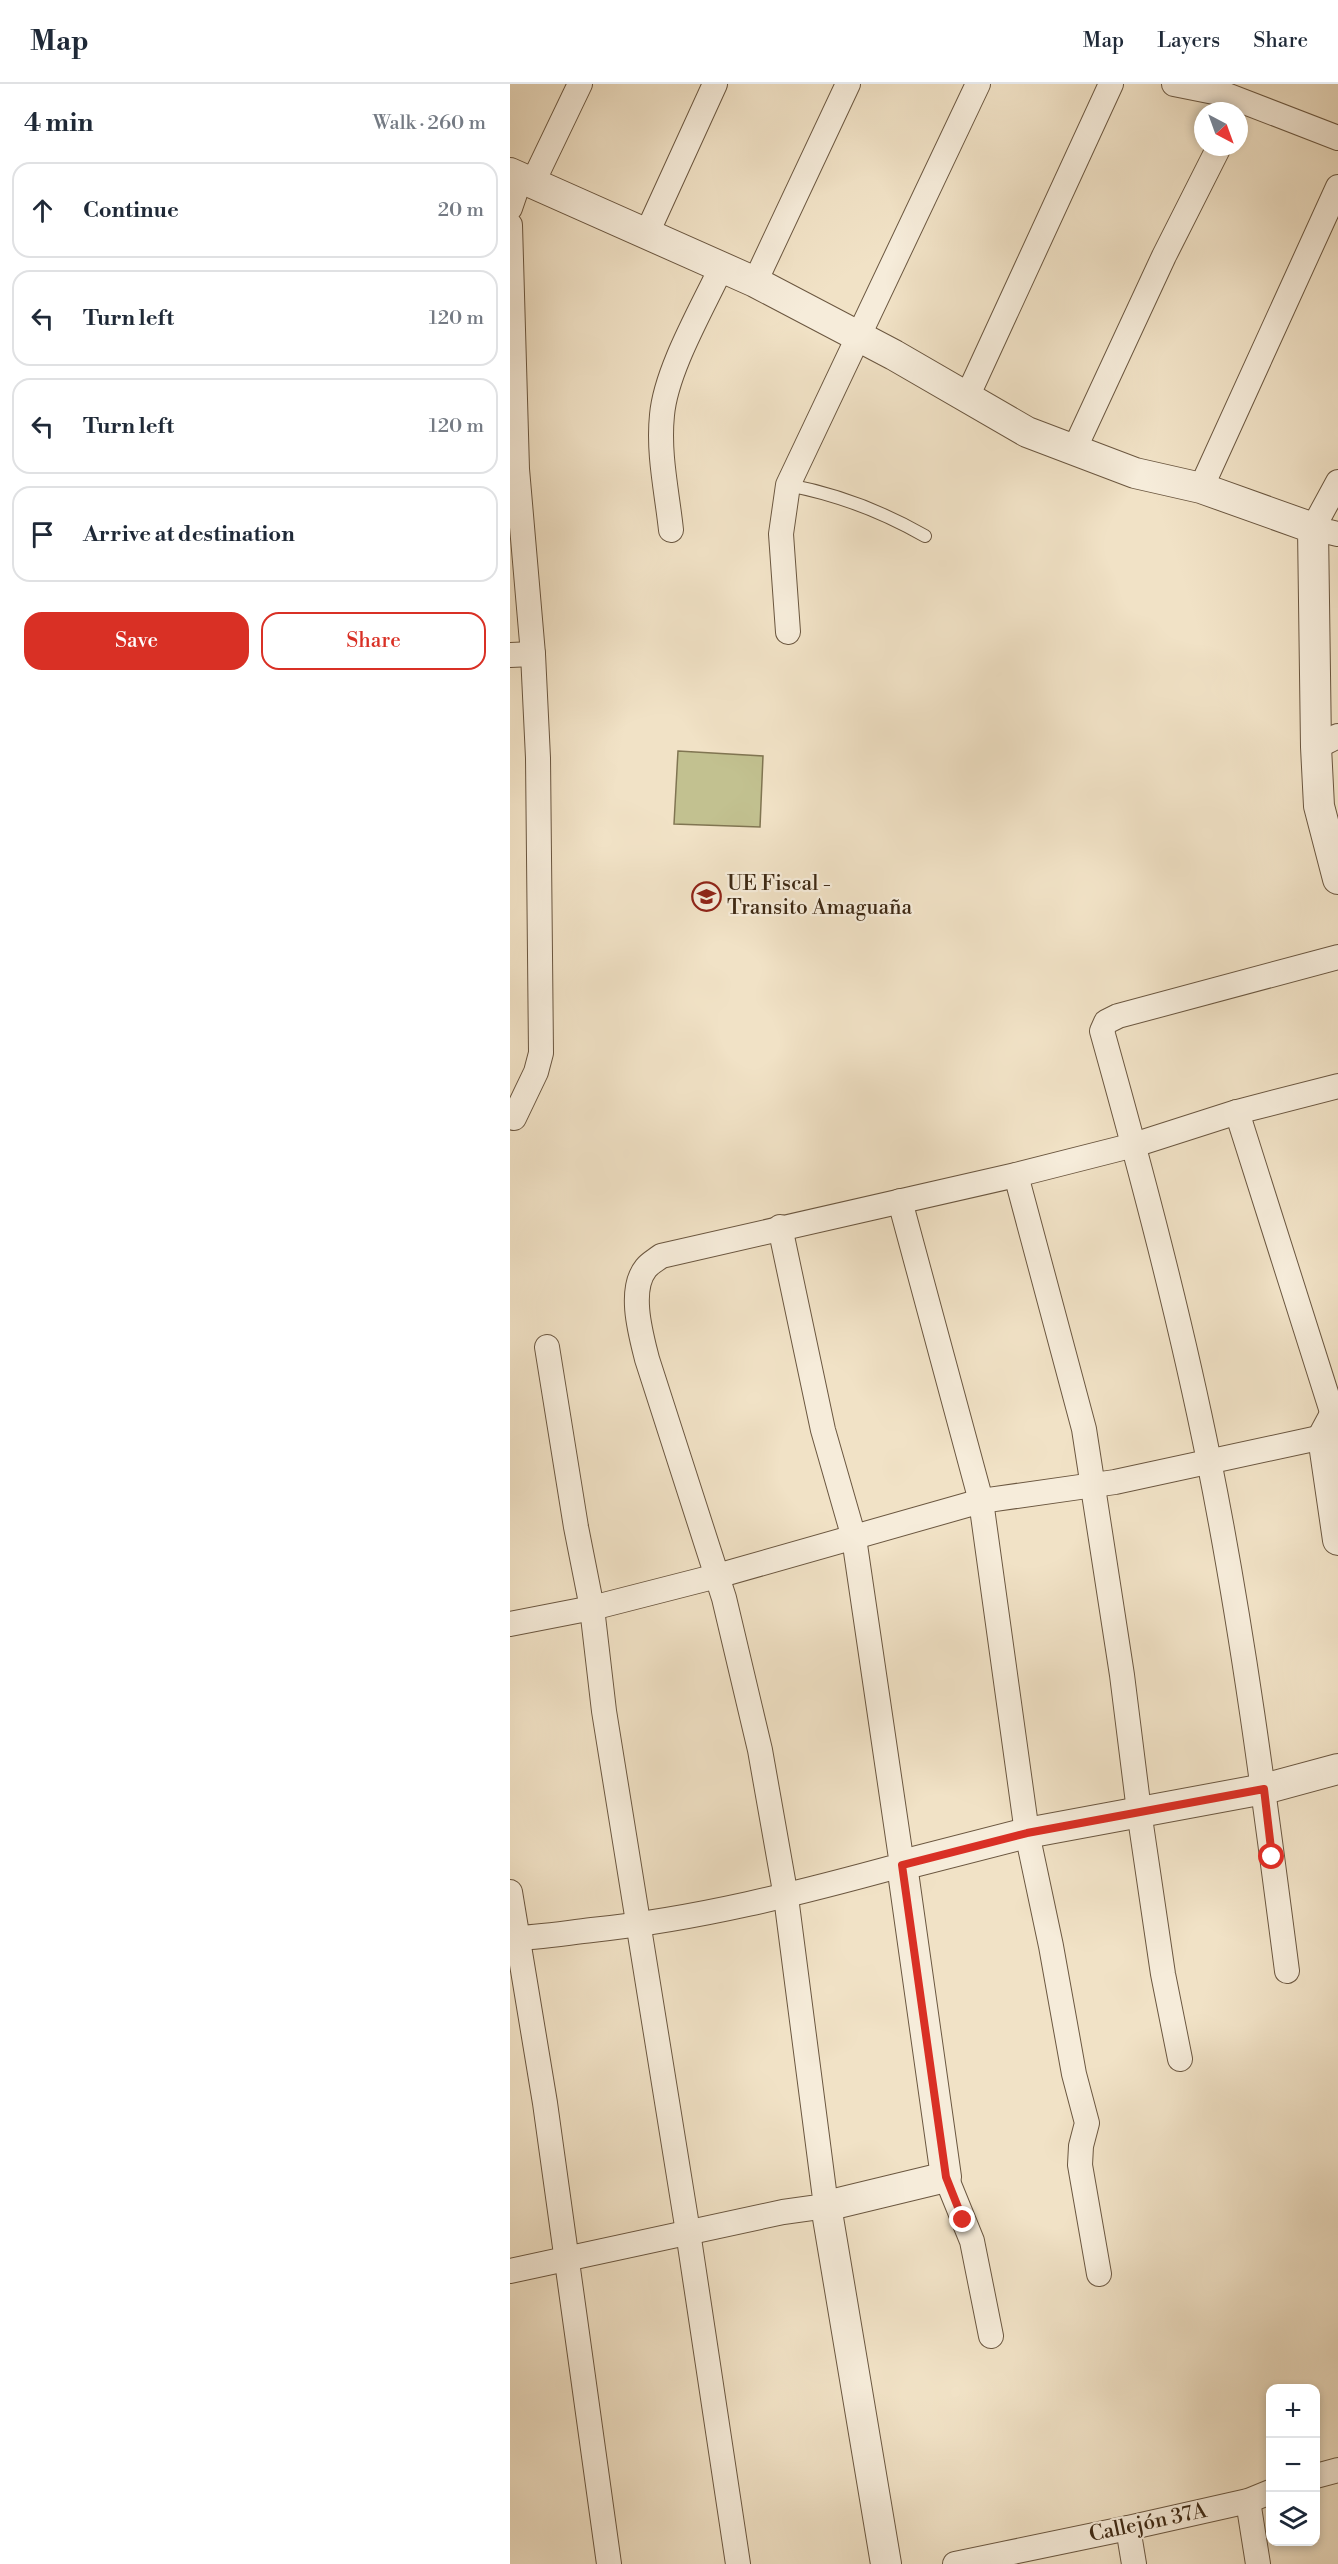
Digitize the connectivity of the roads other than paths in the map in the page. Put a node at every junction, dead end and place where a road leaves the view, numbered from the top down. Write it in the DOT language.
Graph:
graph roads {
  1 [pos="580,84"];
  2 [pos="716,84"];
  3 [pos="848,84"];
  4 [pos="978,84"];
  5 [pos="1111,84"];
  6 [pos="1174,84"];
  7 [pos="1235,102"];
  8 [pos="1248,109"];
  9 [pos="1338,138"];
  10 [pos="1214,156"];
  11 [pos="521,177"];
  12 [pos="1338,187"];
  13 [pos="510,208"];
  14 [pos="510,225"];
  15 [pos="647,233"];
  16 [pos="722,266"];
  17 [pos="755,282"];
  18 [pos="511,329"];
  19 [pos="857,336"];
  20 [pos="966,397"];
  21 [pos="1074,450"];
  22 [pos="1338,482"];
  23 [pos="788,484"];
  24 [pos="1201,488"];
  25 [pos="671,530"];
  26 [pos="1326,531"];
  27 [pos="925,536"];
  28 [pos="788,632"];
  29 [pos="521,655"];
  30 [pos="1327,742"];
  31 [pos="1338,879"];
  32 [pos="1338,957"];
  33 [pos="1338,1086"];
  34 [pos="1238,1112"];
  35 [pos="514,1118"];
  36 [pos="1134,1145"];
  37 [pos="1016,1175"];
  38 [pos="900,1201"];
  39 [pos="780,1227"];
  40 [pos="547,1347"];
  41 [pos="1333,1420"];
  42 [pos="1209,1462"];
  43 [pos="1093,1486"];
  44 [pos="981,1501"];
  45 [pos="854,1538"];
  46 [pos="1338,1540"];
  47 [pos="717,1576"];
  48 [pos="592,1608"];
  49 [pos="510,1624"];
  50 [pos="1338,1769"];
  51 [pos="1264,1789"];
  52 [pos="1139,1811"];
  53 [pos="1027,1833"];
  54 [pos="902,1865"];
  55 [pos="510,1892"];
  56 [pos="786,1897"];
  57 [pos="638,1925"];
  58 [pos="513,1938"];
  59 [pos="1287,1971"];
  60 [pos="1180,2059"];
  61 [pos="946,2177"];
  62 [pos="826,2206"];
  63 [pos="688,2232"];
  64 [pos="566,2258"];
  65 [pos="510,2271"];
  66 [pos="1099,2274"];
  67 [pos="991,2337"];
  68 [pos="1338,2470"];
  69 [pos="1320,2475"];
  70 [pos="1266,2494"];
  71 [pos="1248,2501"];
  72 [pos="1128,2528"];
  73 [pos="1022,2557"];
  74 [pos="609,2564"];
  75 [pos="738,2564"];
  76 [pos="886,2564"];
  77 [pos="955,2564"];
  78 [pos="1134,2564"];
  79 [pos="1258,2564"];
  1 -- 11 [label="street"];
  2 -- 15 [label="street"];
  3 -- 17 [label="street"];
  4 -- 19 [label="street"];
  5 -- 20 [label="street"];
  6 -- 7 [label="street"];
  8 -- 9 [label="street"];
  10 -- 21 [label="street"];
  11 -- 13 [label="street"];
  11 -- 15 [label="street"];
  12 -- 24 [label="street"];
  14 -- 18 [label="street"];
  15 -- 16 [label="street"];
  16 -- 17 [label="street"];
  16 -- 25 [label="street"];
  17 -- 19 [label="street"];
  18 -- 29 [label="street"];
  19 -- 20 [label="street"];
  19 -- 23 [label="street"];
  20 -- 21 [label="street"];
  21 -- 24 [label="street"];
  22 -- 26 [label="street"];
  23 -- 27 [label="lane"];
  23 -- 28 [label="street"];
  24 -- 26 [label="street"];
  26 -- 30 [label="street"];
  29 -- 35 [label="street"];
  30 -- 31 [label="street"];
  32 -- 36 [label="street"];
  33 -- 34 [label="street"];
  34 -- 36 [label="street"];
  34 -- 41 [label="street"];
  36 -- 37 [label="street"];
  36 -- 42 [label="street"];
  37 -- 38 [label="street"];
  37 -- 43 [label="street"];
  38 -- 39 [label="street"];
  38 -- 44 [label="street"];
  39 -- 45 [label="street"];
  39 -- 47 [label="street"];
  40 -- 48 [label="street"];
  41 -- 42 [label="street"];
  41 -- 46 [label="street"];
  42 -- 43 [label="street"];
  42 -- 51 [label="street"];
  43 -- 44 [label="street"];
  43 -- 52 [label="street"];
  44 -- 45 [label="street"];
  44 -- 53 [label="street"];
  45 -- 47 [label="street"];
  45 -- 54 [label="street"];
  47 -- 48 [label="street"];
  47 -- 56 [label="street"];
  48 -- 49 [label="street"];
  48 -- 57 [label="street"];
  50 -- 51 [label="street"];
  51 -- 52 [label="street"];
  51 -- 59 [label="street"];
  52 -- 53 [label="street"];
  52 -- 60 [label="street"];
  53 -- 54 [label="street"];
  53 -- 66 [label="street"];
  54 -- 56 [label="street"];
  54 -- 61 [label="street"];
  55 -- 58 [label="street"];
  56 -- 57 [label="street"];
  56 -- 62 [label="street"];
  57 -- 58 [label="street"];
  57 -- 63 [label="street"];
  58 -- 64 [label="street"];
  61 -- 62 [label="street"];
  61 -- 67 [label="street"];
  62 -- 63 [label="street"];
  62 -- 76 [label="street"];
  63 -- 64 [label="street"];
  63 -- 75 [label="street"];
  64 -- 65 [label="street"];
  64 -- 74 [label="street"];
  68 -- 69 [label="street"];
  70 -- 71 [label="street, Callejón 37A"];
  71 -- 72 [label="street, Callejón 37A"];
  71 -- 79 [label="street"];
  72 -- 73 [label="street, Callejón 37A"];
  72 -- 78 [label="street"];
  73 -- 77 [label="street, Callejón 37A"];
}
